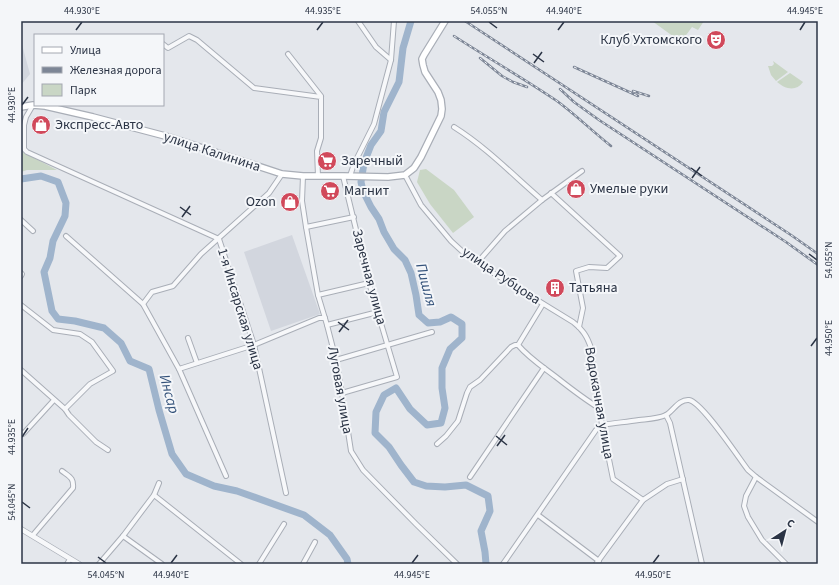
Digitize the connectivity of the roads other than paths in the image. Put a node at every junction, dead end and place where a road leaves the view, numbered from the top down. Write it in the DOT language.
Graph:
graph roads {
  1 [pos="358,21"];
  2 [pos="394,21"];
  3 [pos="445,21"];
  4 [pos="164,45"];
  5 [pos="288,54"];
  6 [pos="391,60"];
  7 [pos="321,97"];
  8 [pos="32,105"];
  9 [pos="45,106"];
  10 [pos="21,107"];
  11 [pos="454,126"];
  12 [pos="582,171"];
  13 [pos="282,174"];
  14 [pos="405,175"];
  15 [pos="303,176"];
  16 [pos="318,176"];
  17 [pos="343,176"];
  18 [pos="353,176"];
  19 [pos="551,193"];
  20 [pos="542,200"];
  21 [pos="354,217"];
  22 [pos="21,220"];
  23 [pos="306,227"];
  24 [pos="33,231"];
  25 [pos="66,236"];
  26 [pos="219,239"];
  27 [pos="478,263"];
  28 [pos="369,283"];
  29 [pos="318,295"];
  30 [pos="143,304"];
  31 [pos="543,304"];
  32 [pos="21,305"];
  33 [pos="378,312"];
  34 [pos="325,318"];
  35 [pos="327,325"];
  36 [pos="579,327"];
  37 [pos="432,332"];
  38 [pos="188,338"];
  39 [pos="254,345"];
  40 [pos="388,345"];
  41 [pos="518,346"];
  42 [pos="336,360"];
  43 [pos="197,363"];
  44 [pos="179,368"];
  45 [pos="544,368"];
  46 [pos="21,370"];
  47 [pos="342,393"];
  48 [pos="54,400"];
  49 [pos="599,408"];
  50 [pos="65,409"];
  51 [pos="666,415"];
  52 [pos="602,425"];
  53 [pos="22,433"];
  54 [pos="437,444"];
  55 [pos="108,450"];
  56 [pos="62,471"];
  57 [pos="226,476"];
  58 [pos="470,477"];
  59 [pos="756,477"];
  60 [pos="683,479"];
  61 [pos="159,483"];
  62 [pos="286,493"];
  63 [pos="154,495"];
  64 [pos="643,500"];
  65 [pos="538,515"];
  66 [pos="818,522"];
  67 [pos="284,524"];
  68 [pos="21,529"];
  69 [pos="33,535"];
  70 [pos="123,536"];
  71 [pos="315,542"];
  72 [pos="70,559"];
  73 [pos="597,563"];
  74 [pos="67,564"];
  75 [pos="78,564"];
  76 [pos="99,564"];
  77 [pos="162,564"];
  78 [pos="241,564"];
  79 [pos="259,564"];
  80 [pos="303,564"];
  81 [pos="457,564"];
  82 [pos="503,564"];
  83 [pos="702,564"];
  84 [pos="786,564"];
  1 -- 6 [label="street"];
  2 -- 6 [label="street"];
  3 -- 14 [label="main road"];
  4 -- 7 [label="street"];
  5 -- 7 [label="street"];
  6 -- 18 [label="street"];
  7 -- 16 [label="street"];
  8 -- 10 [label="main road, улица Калинина"];
  8 -- 26 [label="street, 1-я Инсарская улица"];
  9 -- 13 [label="main road, улица Калинина"];
  11 -- 20 [label="street"];
  12 -- 19 [label="street"];
  13 -- 15 [label="main road, улица Калинина"];
  13 -- 26 [label="street"];
  14 -- 18 [label="main road, улица Калинина"];
  14 -- 27 [label="street, улица Рубцова"];
  15 -- 16 [label="main road, улица Калинина"];
  15 -- 23 [label="street, Луговая улица"];
  16 -- 17 [label="main road, улица Калинина"];
  17 -- 18 [label="main road, улица Калинина"];
  17 -- 21 [label="street, Заречная улица"];
  19 -- 20 [label="street"];
  19 -- 36 [label="street"];
  20 -- 27 [label="street"];
  21 -- 23 [label="street"];
  21 -- 28 [label="street, Заречная улица"];
  22 -- 24 [label="street"];
  23 -- 29 [label="street, Луговая улица"];
  25 -- 30 [label="street"];
  26 -- 30 [label="street"];
  26 -- 39 [label="street, 1-я Инсарская улица"];
  27 -- 31 [label="street, улица Рубцова"];
  28 -- 29 [label="street"];
  28 -- 33 [label="street, Заречная улица"];
  29 -- 34 [label="street, Луговая улица"];
  30 -- 44 [label="street"];
  31 -- 36 [label="street, улица Рубцова"];
  31 -- 41 [label="street"];
  32 -- 50 [label="street"];
  33 -- 35 [label="street"];
  33 -- 40 [label="street, Заречная улица"];
  34 -- 35 [label="street, Луговая улица"];
  34 -- 39 [label="street"];
  35 -- 42 [label="street, Луговая улица"];
  36 -- 49 [label="street, Водокачная улица"];
  37 -- 40 [label="street"];
  38 -- 43 [label="street"];
  39 -- 43 [label="street"];
  39 -- 62 [label="street, 1-я Инсарская улица"];
  40 -- 42 [label="street"];
  40 -- 47 [label="street, Заречная улица"];
  41 -- 45 [label="street"];
  41 -- 54 [label="street"];
  42 -- 47 [label="street, Луговая улица"];
  43 -- 44 [label="street"];
  44 -- 57 [label="street"];
  45 -- 49 [label="street"];
  45 -- 58 [label="street"];
  46 -- 48 [label="street"];
  47 -- 81 [label="street, Луговая улица"];
  48 -- 50 [label="street"];
  48 -- 53 [label="street"];
  49 -- 52 [label="street, Водокачная улица"];
  50 -- 55 [label="street"];
  51 -- 52 [label="street"];
  51 -- 59 [label="street"];
  51 -- 60 [label="street"];
  52 -- 64 [label="street, Водокачная улица"];
  52 -- 65 [label="street"];
  56 -- 69 [label="street"];
  59 -- 66 [label="street"];
  59 -- 84 [label="street"];
  60 -- 64 [label="street"];
  60 -- 83 [label="street"];
  61 -- 63 [label="street"];
  63 -- 70 [label="street"];
  63 -- 78 [label="street"];
  64 -- 73 [label="street"];
  65 -- 73 [label="street"];
  65 -- 82 [label="street"];
  67 -- 79 [label="street"];
  68 -- 69 [label="street"];
  69 -- 72 [label="street"];
  70 -- 76 [label="street"];
  70 -- 77 [label="street"];
  71 -- 80 [label="street"];
  72 -- 74 [label="street"];
  72 -- 75 [label="street"];
}
